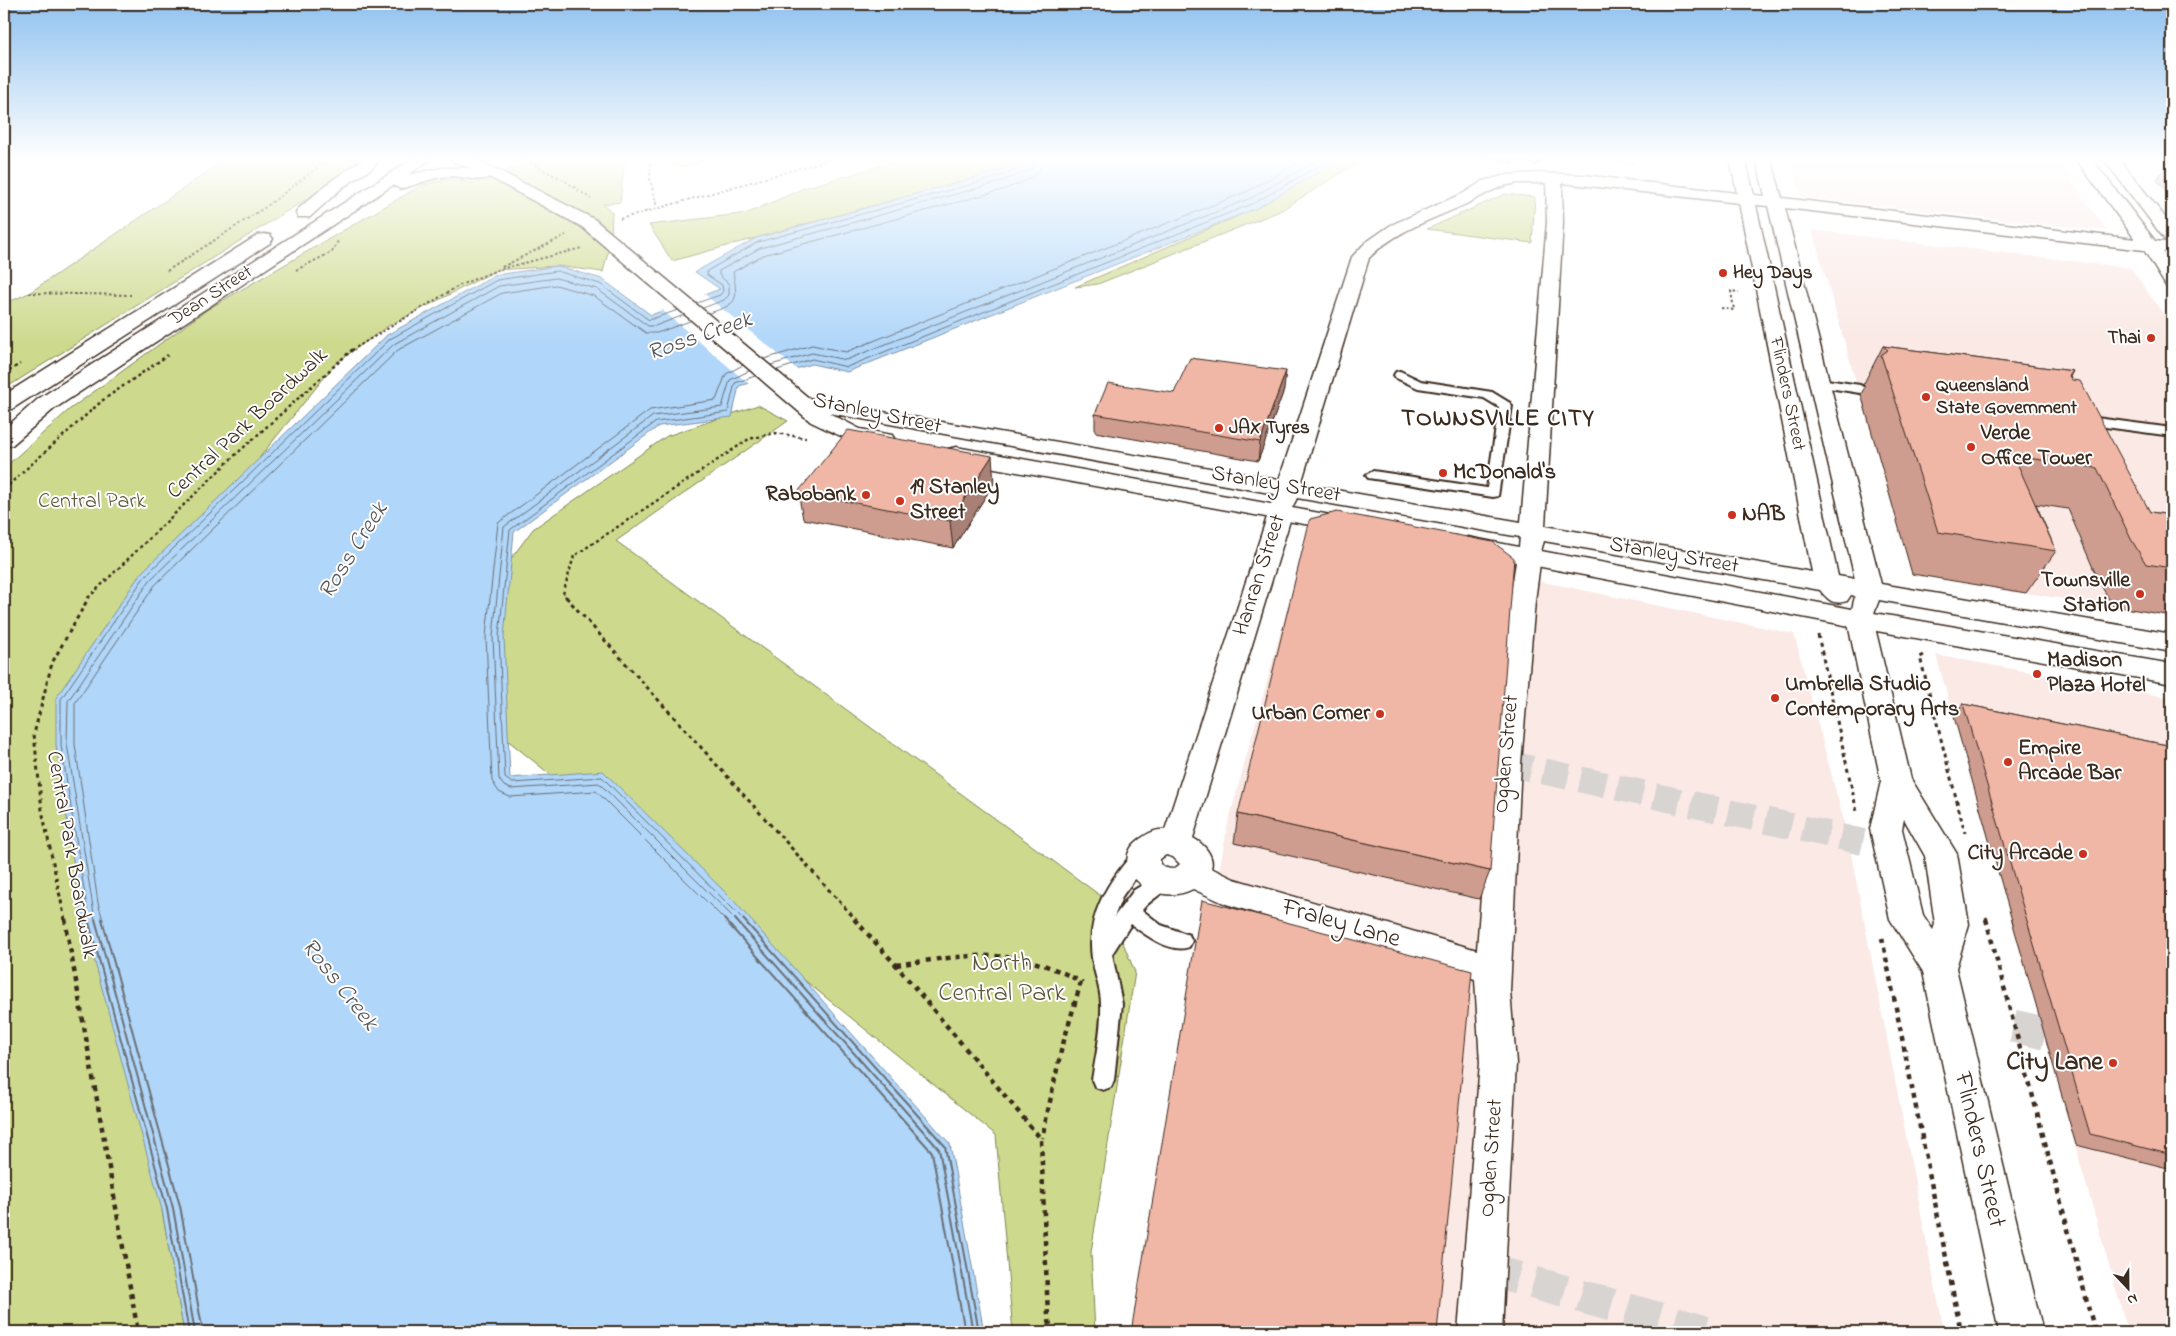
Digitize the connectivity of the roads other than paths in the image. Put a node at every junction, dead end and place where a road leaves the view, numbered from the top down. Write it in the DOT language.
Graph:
graph roads {
  1 [pos="301,220"];
  2 [pos="303,220"];
  3 [pos="306,220"];
  4 [pos="572,220"];
  5 [pos="579,220"];
  6 [pos="1414,220"];
  7 [pos="1555,220"];
  8 [pos="1751,220"];
  9 [pos="1780,220"];
  10 [pos="1869,220"];
  11 [pos="2132,220"];
  12 [pos="2159,220"];
  13 [pos="296,224"];
  14 [pos="581,228"];
  15 [pos="2172,237"];
  16 [pos="2172,248"];
  17 [pos="2160,256"];
  18 [pos="2172,282"];
  19 [pos="1820,383"];
  20 [pos="1860,389"];
  21 [pos="796,395"];
  22 [pos="4,404"];
  23 [pos="1506,406"];
  24 [pos="2070,418"];
  25 [pos="889,419"];
  26 [pos="2172,432"];
  27 [pos="872,438"];
  28 [pos="4,440"];
  29 [pos="1373,475"];
  30 [pos="1289,488"];
  31 [pos="1280,514"];
  32 [pos="1374,530"];
  33 [pos="1534,530"];
  34 [pos="1441,541"];
  35 [pos="1529,556"];
  36 [pos="1827,582"];
  37 [pos="1870,590"];
  38 [pos="1860,619"];
  39 [pos="2172,643"];
  40 [pos="2172,674"];
  41 [pos="1896,781"];
  42 [pos="1176,842"];
  43 [pos="1144,854"];
  44 [pos="1176,878"];
  45 [pos="1130,912"];
  46 [pos="1182,941"];
  47 [pos="1102,953"];
  48 [pos="1492,968"];
  49 [pos="1939,968"];
  50 [pos="1102,1080"];
  51 [pos="1480,1332"];
  52 [pos="2021,1332"];
  1 -- 13 [label="main road, Dean Street"];
  2 -- 13 [label="main road, Dean Street"];
  3 -- 13 [label="main road"];
  4 -- 14 [label="main road"];
  5 -- 14 [label="main road"];
  6 -- 30 [label="main road, Hanran Street"];
  7 -- 33 [label="main road, Ogden Street"];
  8 -- 36 [label="main road, Flinders Street"];
  9 -- 19 [label="main road, Flinders Street"];
  10 -- 17 [label="main road, Hanran Street"];
  11 -- 17 [label="main road"];
  12 -- 15 [label="main road"];
  13 -- 22 [label="main road, Dean Street"];
  13 -- 28 [label="main road, Dean Street"];
  14 -- 21 [label="main road"];
  16 -- 17 [label="main road, Hanran Street"];
  17 -- 18 [label="main road"];
  19 -- 20 [label="lane"];
  19 -- 37 [label="main road, Flinders Street"];
  21 -- 25 [label="main road, Stanley Street"];
  21 -- 27 [label="main road, Stanley Street"];
  23 -- 23 [label="lane"];
  23 -- 29 [label="lane"];
  24 -- 26 [label="lane"];
  25 -- 27 [label="main road"];
  25 -- 30 [label="main road, Stanley Street"];
  27 -- 31 [label="main road, Stanley Street"];
  30 -- 31 [label="main road, Hanran Street"];
  30 -- 33 [label="main road, Stanley Street"];
  31 -- 32 [label="main road, Stanley Street"];
  31 -- 42 [label="main road, Hanran Street"];
  33 -- 35 [label="main road, Ogden Street"];
  33 -- 36 [label="main road, Stanley Street"];
  34 -- 35 [label="main road, Stanley Street"];
  35 -- 38 [label="main road, Stanley Street"];
  35 -- 48 [label="main road, Ogden Street"];
  36 -- 37 [label="main road, Stanley Street"];
  36 -- 38 [label="main road, Flinders Street"];
  37 -- 38 [label="main road"];
  37 -- 39 [label="main road, Stanley Street"];
  38 -- 40 [label="main road, Stanley Street"];
  38 -- 41 [label="main road, Flinders Street"];
  41 -- 49 [label="main road, Flinders Street"];
  41 -- 49 [label="main road, Flinders Street"];
  42 -- 43 [label="main road"];
  42 -- 44 [label="main road"];
  43 -- 44 [label="main road"];
  43 -- 47 [label="lane"];
  44 -- 45 [label="lane"];
  44 -- 48 [label="main road, Fraley Lane"];
  45 -- 46 [label="lane"];
  45 -- 47 [label="lane"];
  47 -- 50 [label="lane"];
  48 -- 51 [label="main road, Ogden Street"];
  49 -- 52 [label="main road, Flinders Street"];
}
